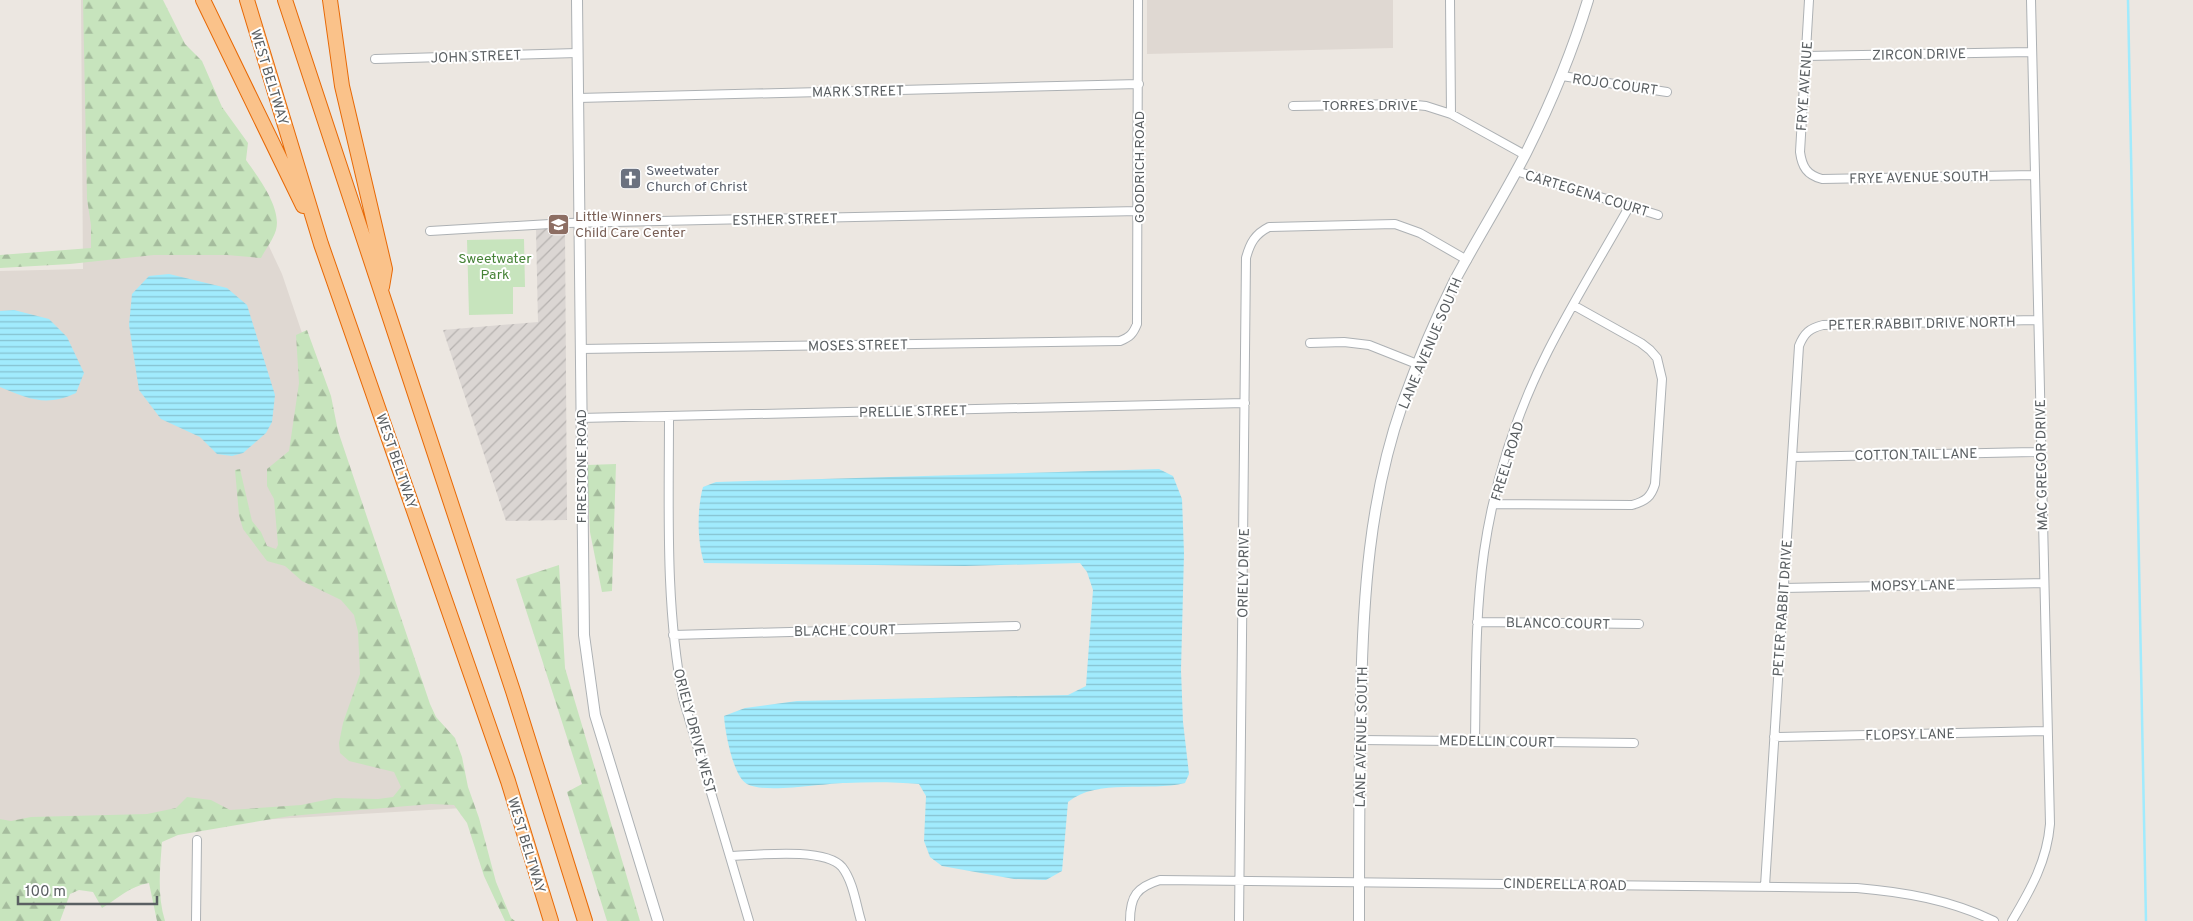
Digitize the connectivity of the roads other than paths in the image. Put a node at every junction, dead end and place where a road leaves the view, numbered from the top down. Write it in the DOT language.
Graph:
graph roads {
  1 [pos="203,0"];
  2 [pos="247,0"];
  3 [pos="285,0"];
  4 [pos="330,0"];
  5 [pos="577,0"];
  6 [pos="1138,0"];
  7 [pos="1450,0"];
  8 [pos="1588,0"];
  9 [pos="1810,0"];
  10 [pos="2031,0"];
  11 [pos="2031,52"];
  12 [pos="577,53"];
  13 [pos="1806,56"];
  14 [pos="375,59"];
  15 [pos="1562,76"];
  16 [pos="1139,84"];
  17 [pos="1667,92"];
  18 [pos="578,98"];
  19 [pos="1293,106"];
  20 [pos="1451,114"];
  21 [pos="1525,155"];
  22 [pos="1516,171"];
  23 [pos="1806,171"];
  24 [pos="2034,175"];
  25 [pos="1629,207"];
  26 [pos="1139,212"];
  27 [pos="1658,215"];
  28 [pos="579,223"];
  29 [pos="430,231"];
  30 [pos="321,244"];
  31 [pos="1467,260"];
  32 [pos="382,290"];
  33 [pos="1573,305"];
  34 [pos="2038,320"];
  35 [pos="1807,331"];
  36 [pos="1133,334"];
  37 [pos="1310,342"];
  38 [pos="580,350"];
  39 [pos="1417,364"];
  40 [pos="1245,403"];
  41 [pos="669,417"];
  42 [pos="580,418"];
  43 [pos="2040,452"];
  44 [pos="1792,457"];
  45 [pos="1494,504"];
  46 [pos="2044,583"];
  47 [pos="1783,588"];
  48 [pos="1478,622"];
  49 [pos="1639,624"];
  50 [pos="1016,626"];
  51 [pos="673,635"];
  52 [pos="2047,731"];
  53 [pos="1774,737"];
  54 [pos="1360,740"];
  55 [pos="1475,741"];
  56 [pos="1634,743"];
  57 [pos="197,840"];
  58 [pos="730,856"];
  59 [pos="1240,881"];
  60 [pos="1359,882"];
  61 [pos="1765,886"];
  62 [pos="196,921"];
  63 [pos="551,921"];
  64 [pos="585,921"];
  65 [pos="658,921"];
  66 [pos="749,921"];
  67 [pos="862,921"];
  68 [pos="1130,921"];
  69 [pos="1239,921"];
  70 [pos="1359,921"];
  71 [pos="1994,921"];
  72 [pos="2012,921"];
  1 -- 30 [label="highway"];
  2 -- 30 [label="highway, WEST BELTWAY"];
  3 -- 32 [label="highway"];
  4 -- 32 [label="highway"];
  5 -- 12 [label="street, FIRESTONE ROAD"];
  6 -- 16 [label="street, GOODRICH ROAD"];
  7 -- 20 [label="street"];
  8 -- 15 [label="street, LANE AVENUE SOUTH"];
  9 -- 13 [label="street, FRYE AVENUE"];
  10 -- 11 [label="street, MAC GREGOR DRIVE"];
  11 -- 13 [label="street, ZIRCON DRIVE"];
  11 -- 24 [label="street, MAC GREGOR DRIVE"];
  12 -- 14 [label="street, JOHN STREET"];
  12 -- 18 [label="street, FIRESTONE ROAD"];
  13 -- 23 [label="street, FRYE AVENUE"];
  15 -- 17 [label="street, ROJO COURT"];
  15 -- 21 [label="street, LANE AVENUE SOUTH"];
  16 -- 18 [label="street, MARK STREET"];
  16 -- 26 [label="street, GOODRICH ROAD"];
  18 -- 28 [label="street, FIRESTONE ROAD"];
  19 -- 20 [label="street, TORRES DRIVE"];
  20 -- 21 [label="street, TORRES DRIVE"];
  21 -- 22 [label="street, LANE AVENUE SOUTH"];
  22 -- 25 [label="street, CARTEGENA COURT"];
  22 -- 31 [label="street, LANE AVENUE SOUTH"];
  23 -- 24 [label="street, FRYE AVENUE SOUTH"];
  24 -- 34 [label="street, MAC GREGOR DRIVE"];
  25 -- 27 [label="street, CARTEGENA COURT"];
  25 -- 33 [label="street, FREEL ROAD"];
  26 -- 28 [label="street, ESTHER STREET"];
  26 -- 36 [label="street, GOODRICH ROAD"];
  28 -- 29 [label="street, ESTHER STREET"];
  28 -- 38 [label="street, FIRESTONE ROAD"];
  30 -- 63 [label="highway, WEST BELTWAY"];
  31 -- 39 [label="street, LANE AVENUE SOUTH"];
  31 -- 40 [label="street, ORIELY DRIVE"];
  32 -- 64 [label="highway"];
  33 -- 45 [label="street, FREEL ROAD"];
  33 -- 45 [label="street"];
  34 -- 35 [label="street, PETER RABBIT DRIVE NORTH"];
  34 -- 43 [label="street, MAC GREGOR DRIVE"];
  35 -- 44 [label="street, PETER RABBIT DRIVE"];
  36 -- 38 [label="street, MOSES STREET"];
  37 -- 39 [label="street"];
  38 -- 42 [label="street, FIRESTONE ROAD"];
  39 -- 54 [label="street, LANE AVENUE SOUTH"];
  40 -- 41 [label="street, PRELLIE STREET"];
  40 -- 59 [label="street, ORIELY DRIVE"];
  41 -- 42 [label="street, PRELLIE STREET"];
  41 -- 51 [label="street, ORIELY DRIVE WEST"];
  42 -- 65 [label="street, FIRESTONE ROAD"];
  43 -- 44 [label="street, COTTON TAIL LANE"];
  43 -- 46 [label="street, MAC GREGOR DRIVE"];
  44 -- 47 [label="street, PETER RABBIT DRIVE"];
  45 -- 48 [label="street, FREEL ROAD"];
  46 -- 47 [label="street, MOPSY LANE"];
  46 -- 52 [label="street, MAC GREGOR DRIVE"];
  47 -- 53 [label="street, PETER RABBIT DRIVE"];
  48 -- 49 [label="street, BLANCO COURT"];
  48 -- 55 [label="street, FREEL ROAD"];
  50 -- 51 [label="street, BLACHE COURT"];
  51 -- 58 [label="street, ORIELY DRIVE WEST"];
  52 -- 53 [label="street, FLOPSY LANE"];
  52 -- 72 [label="street, MAC GREGOR DRIVE"];
  53 -- 61 [label="street, PETER RABBIT DRIVE"];
  54 -- 55 [label="street, MEDELLIN COURT"];
  54 -- 60 [label="street, LANE AVENUE SOUTH"];
  55 -- 56 [label="street, MEDELLIN COURT"];
  57 -- 62 [label="street"];
  58 -- 66 [label="street, ORIELY DRIVE WEST"];
  58 -- 67 [label="street"];
  59 -- 60 [label="street, CINDERELLA ROAD"];
  59 -- 68 [label="street, CINDERELLA ROAD"];
  59 -- 69 [label="street, ORIELY DRIVE"];
  60 -- 61 [label="street, CINDERELLA ROAD"];
  60 -- 70 [label="street, LANE AVENUE SOUTH"];
  61 -- 71 [label="street, CINDERELLA ROAD"];
}
